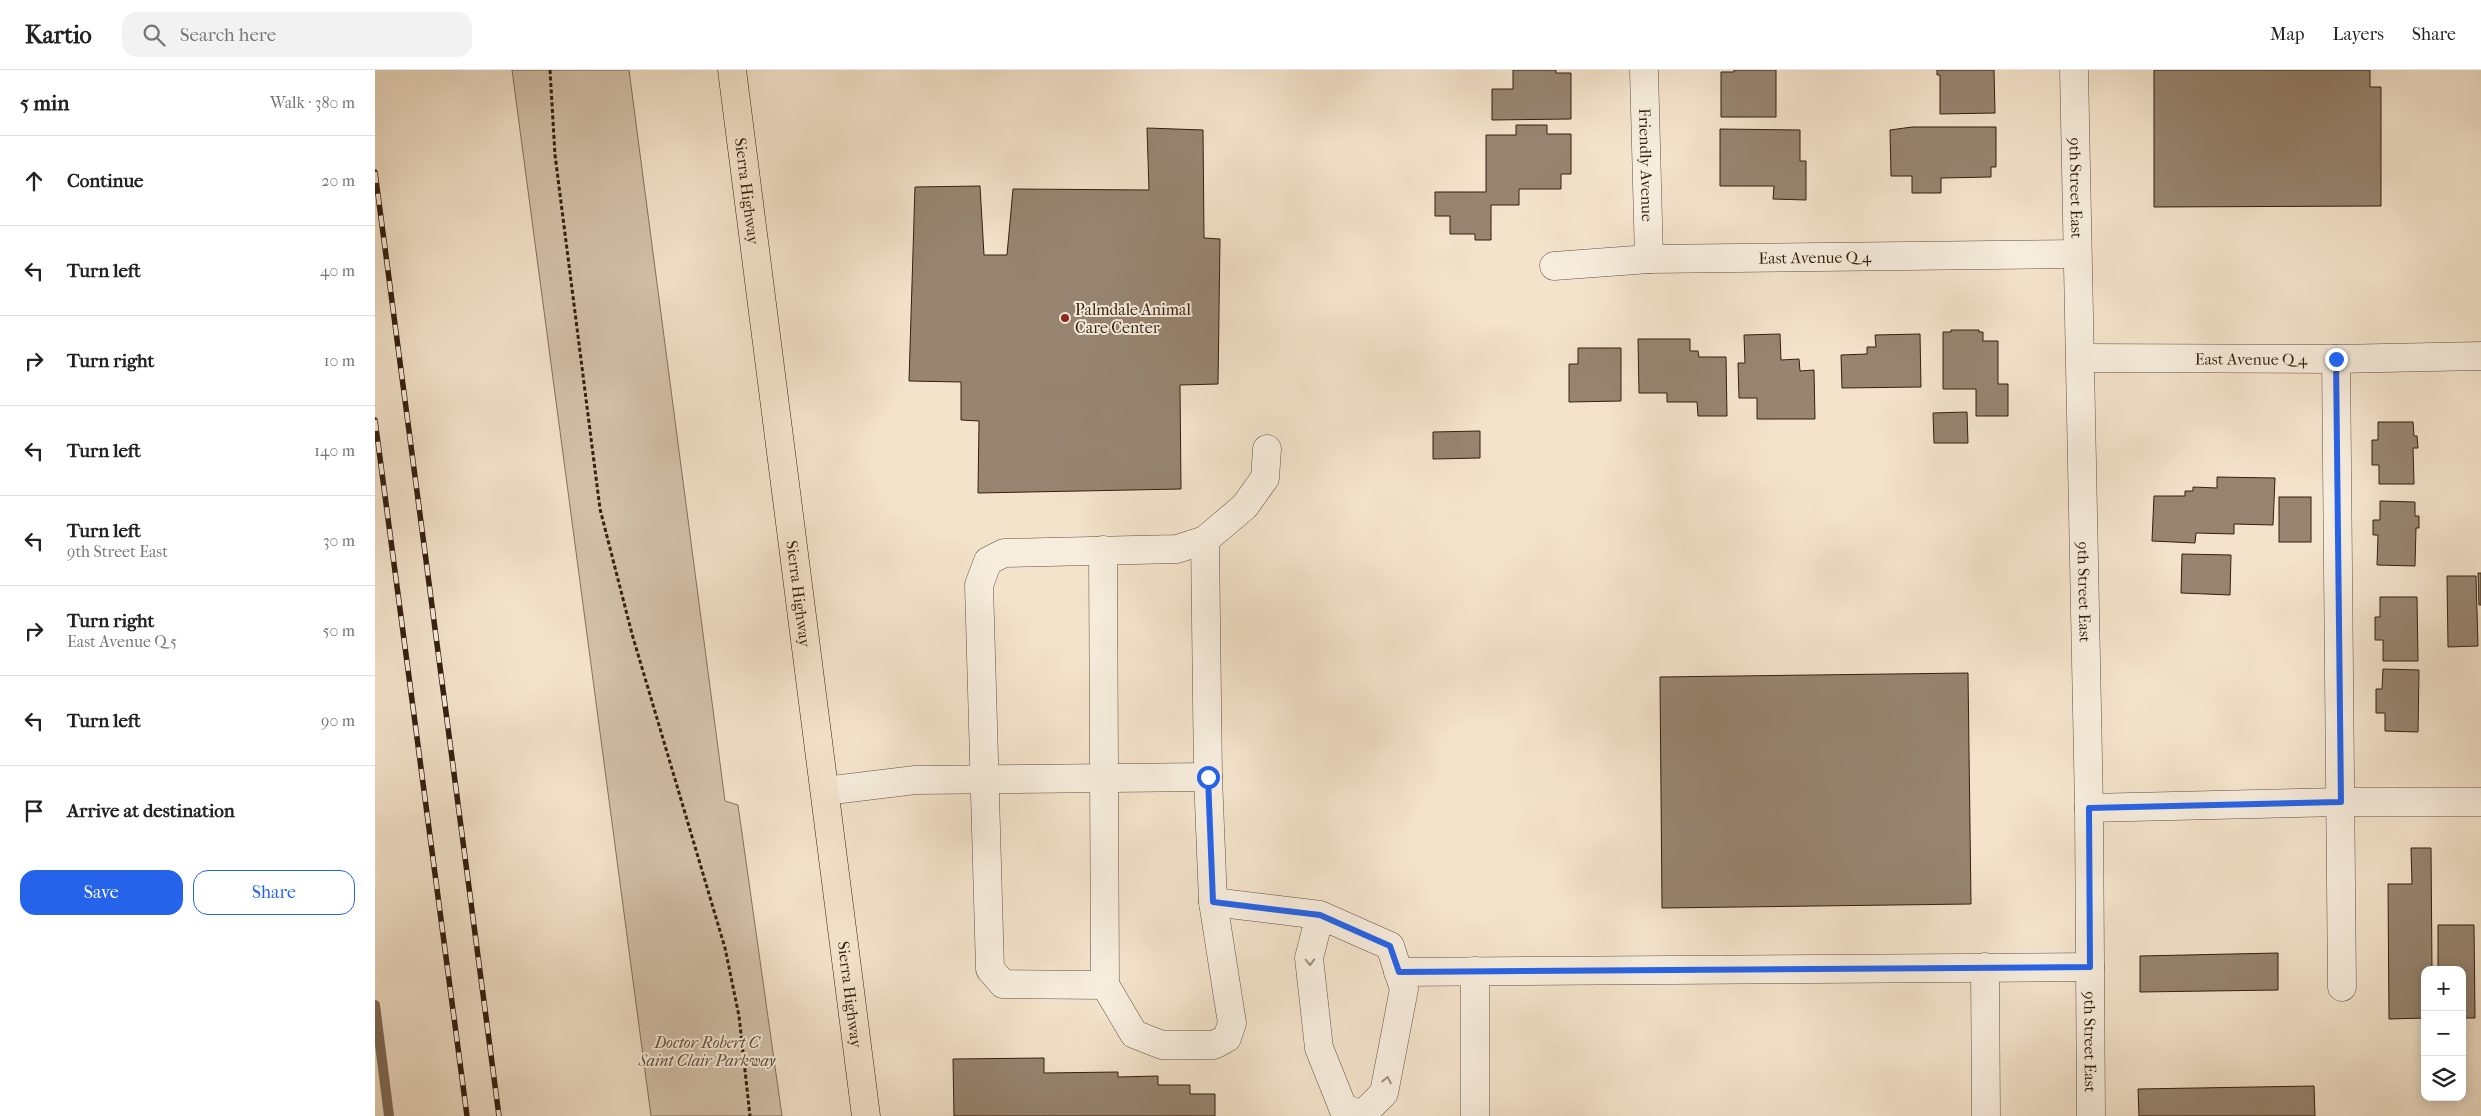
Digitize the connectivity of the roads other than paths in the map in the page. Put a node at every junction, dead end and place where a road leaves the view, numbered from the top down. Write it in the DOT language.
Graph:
graph roads {
  1 [pos="732,70"];
  2 [pos="1645,70"];
  3 [pos="2074,70"];
  4 [pos="2077,254"];
  5 [pos="1649,259"];
  6 [pos="1554,266"];
  7 [pos="2481,356"];
  8 [pos="2081,358"];
  9 [pos="2336,359"];
  10 [pos="1267,449"];
  11 [pos="1205,540"];
  12 [pos="1103,550"];
  13 [pos="1105,777"];
  14 [pos="1208,777"];
  15 [pos="983,778"];
  16 [pos="825,791"];
  17 [pos="2341,802"];
  18 [pos="2481,802"];
  19 [pos="2089,808"];
  20 [pos="1213,902"];
  21 [pos="1320,915"];
  22 [pos="1985,967"];
  23 [pos="2090,967"];
  24 [pos="1475,971"];
  25 [pos="1399,972"];
  26 [pos="1105,985"];
  27 [pos="2342,988"];
  28 [pos="1362,1115"];
  29 [pos="866,1116"];
  30 [pos="1475,1116"];
  31 [pos="1986,1116"];
  32 [pos="2091,1116"];
  1 -- 16 [label="main road, Sierra Highway"];
  2 -- 5 [label="street, Friendly Avenue"];
  3 -- 4 [label="street, 9th Street East"];
  4 -- 5 [label="street, East Avenue Q 4"];
  4 -- 8 [label="street, 9th Street East"];
  5 -- 6 [label="street, East Avenue Q 4"];
  7 -- 9 [label="street, East Avenue Q 4"];
  8 -- 9 [label="street, East Avenue Q 4"];
  8 -- 19 [label="street, 9th Street East"];
  9 -- 17 [label="street"];
  10 -- 11 [label="street"];
  11 -- 12 [label="street"];
  11 -- 14 [label="street"];
  12 -- 13 [label="street"];
  12 -- 15 [label="street"];
  13 -- 14 [label="street"];
  13 -- 15 [label="street"];
  13 -- 26 [label="street"];
  14 -- 20 [label="street"];
  15 -- 16 [label="street"];
  15 -- 26 [label="street"];
  16 -- 29 [label="main road, Sierra Highway"];
  17 -- 18 [label="street"];
  17 -- 19 [label="street"];
  17 -- 27 [label="street"];
  19 -- 23 [label="street, 9th Street East"];
  20 -- 21 [label="street"];
  20 -- 26 [label="street"];
  21 -- 25 [label="street"];
  21 -- 28 [label="street, one-way"];
  22 -- 23 [label="street"];
  22 -- 24 [label="street"];
  22 -- 31 [label="street"];
  23 -- 32 [label="street, 9th Street East"];
  24 -- 25 [label="street"];
  24 -- 30 [label="street"];
  28 -- 25 [label="street, one-way"];
}
